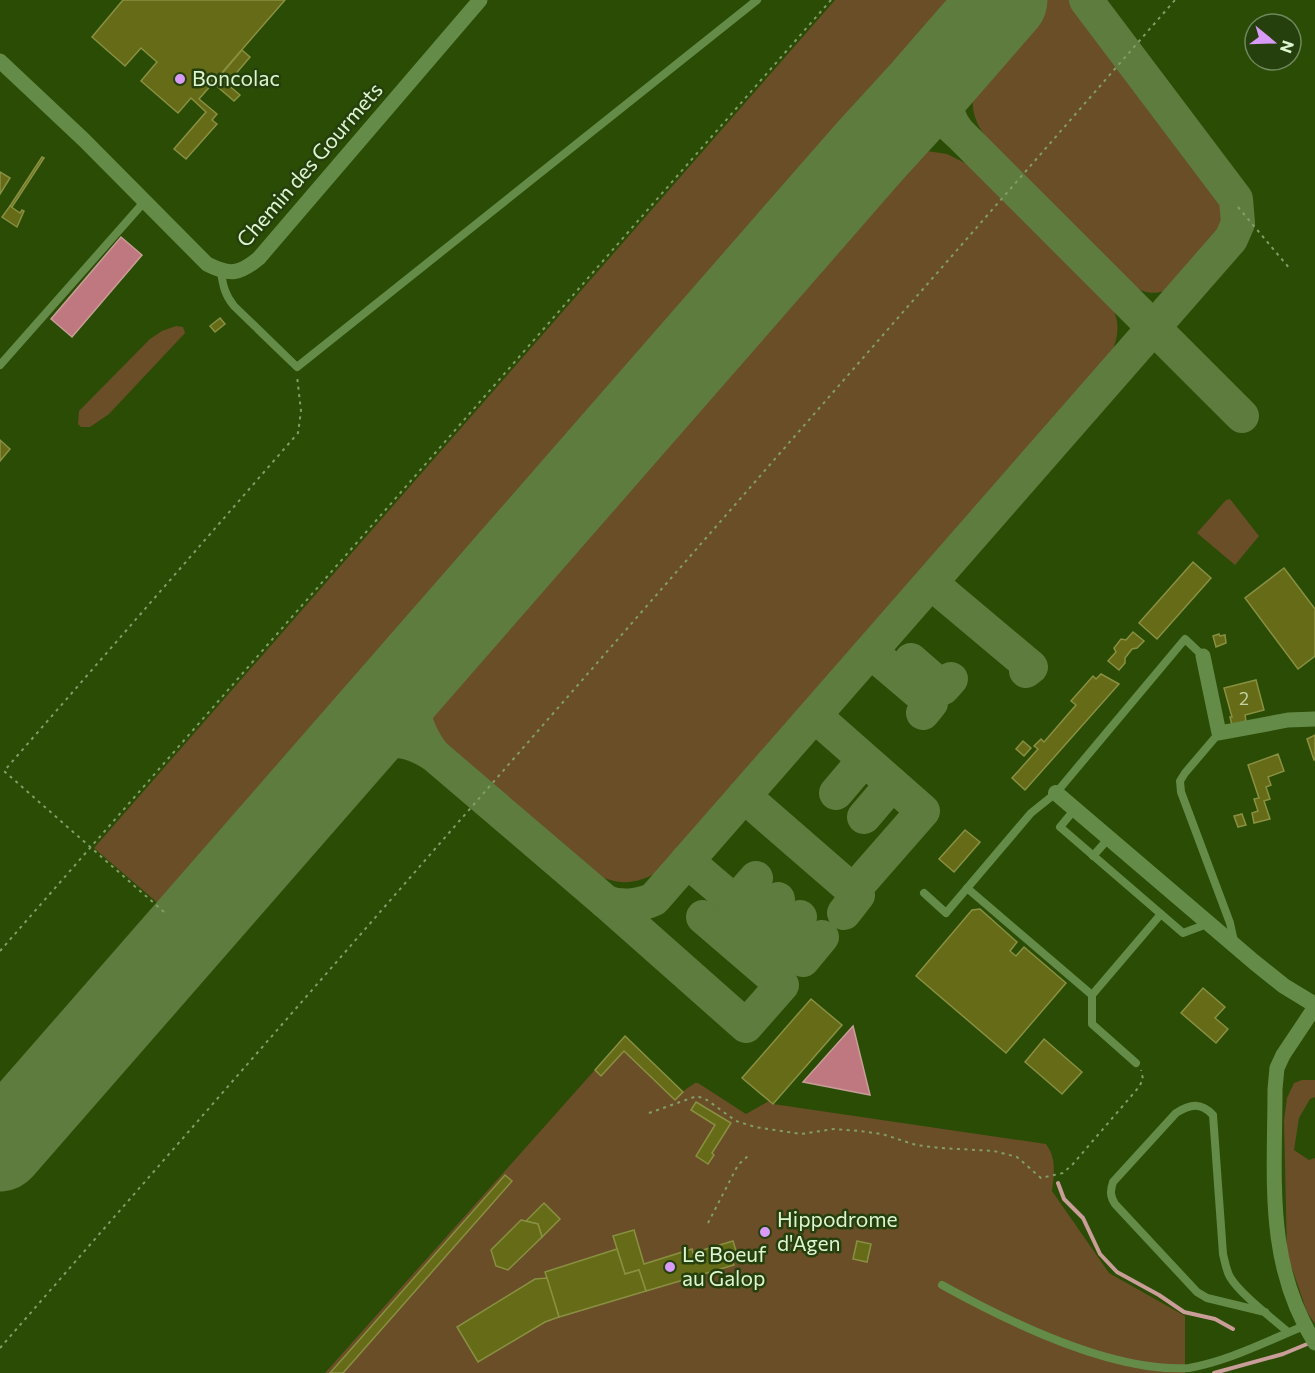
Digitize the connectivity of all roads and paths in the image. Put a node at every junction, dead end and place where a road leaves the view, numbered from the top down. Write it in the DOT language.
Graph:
graph roads {
  1 [pos="480,0"];
  2 [pos="757,0"];
  3 [pos="831,0"];
  4 [pos="1175,0"];
  5 [pos="0,61"];
  6 [pos="145,201"];
  7 [pos="1238,207"];
  8 [pos="1290,269"];
  9 [pos="221,272"];
  10 [pos="0,365"];
  11 [pos="297,368"];
  12 [pos="1203,656"];
  13 [pos="1315,719"];
  14 [pos="1219,733"];
  15 [pos="1056,793"];
  16 [pos="1075,809"];
  17 [pos="1109,838"];
  18 [pos="90,849"];
  19 [pos="1093,856"];
  20 [pos="967,888"];
  21 [pos="924,893"];
  22 [pos="164,912"];
  23 [pos="1161,914"];
  24 [pos="1209,923"];
  25 [pos="1235,946"];
  26 [pos="0,951"];
  27 [pos="1092,995"];
  28 [pos="1315,1006"];
  29 [pos="1136,1063"];
  30 [pos="649,1113"];
  31 [pos="750,1154"];
  32 [pos="708,1223"];
  33 [pos="942,1285"];
  34 [pos="1265,1312"];
  35 [pos="1288,1332"];
  36 [pos="1311,1337"];
  37 [pos="0,1348"];
  1 -- 9 [label="street, Chemin des Gourmets"];
  2 -- 11 [label="lane"];
  3 -- 18 [label="path"];
  4 -- 37 [label="path"];
  5 -- 6 [label="street"];
  6 -- 9 [label="street"];
  6 -- 10 [label="lane"];
  7 -- 8 [label="path"];
  9 -- 11 [label="lane"];
  11 -- 18 [label="path"];
  12 -- 14 [label="street"];
  12 -- 15 [label="lane"];
  13 -- 14 [label="street"];
  14 -- 25 [label="lane"];
  15 -- 16 [label="street"];
  15 -- 20 [label="lane"];
  16 -- 17 [label="street"];
  16 -- 19 [label="lane"];
  17 -- 19 [label="lane"];
  17 -- 24 [label="street"];
  18 -- 22 [label="path"];
  18 -- 26 [label="path"];
  19 -- 23 [label="lane"];
  20 -- 21 [label="lane"];
  20 -- 27 [label="lane"];
  23 -- 24 [label="lane"];
  23 -- 27 [label="lane"];
  24 -- 25 [label="street"];
  25 -- 28 [label="street"];
  27 -- 29 [label="lane"];
  28 -- 36 [label="street"];
  29 -- 30 [label="path"];
  31 -- 32 [label="path"];
  33 -- 35 [label="lane"];
  34 -- 34 [label="lane"];
  34 -- 35 [label="lane"];
  35 -- 36 [label="lane"];
}
